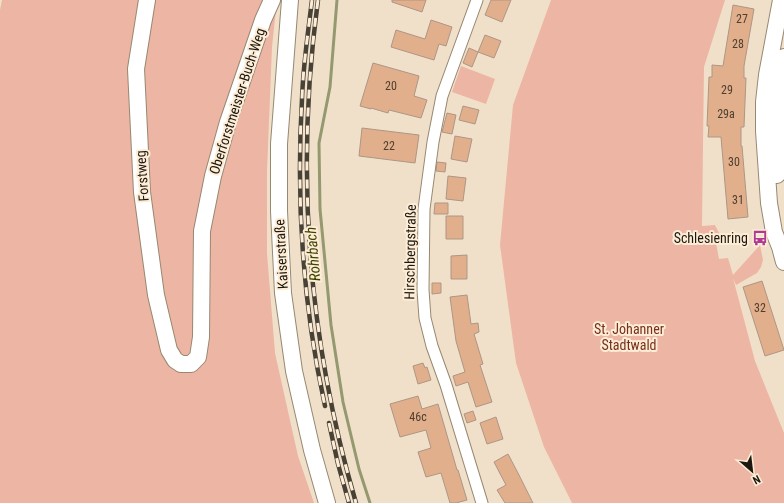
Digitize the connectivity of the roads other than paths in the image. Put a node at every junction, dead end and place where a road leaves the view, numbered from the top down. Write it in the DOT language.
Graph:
graph roads {
  1 [pos="146,0"];
  2 [pos="272,0"];
  3 [pos="290,0"];
  4 [pos="477,0"];
  5 [pos="781,0"];
  6 [pos="777,59"];
  7 [pos="782,99"];
  8 [pos="764,118"];
  9 [pos="784,157"];
  10 [pos="778,189"];
  11 [pos="782,254"];
  12 [pos="169,350"];
  13 [pos="327,503"];
  14 [pos="482,503"];
  1 -- 12 [label="street, Forstweg"];
  2 -- 12 [label="street, Oberforstmeister-Buch-Weg"];
  3 -- 13 [label="street, Kaiserstraße"];
  4 -- 14 [label="street, Hirschbergstraße"];
  5 -- 6 [label="street"];
  6 -- 7 [label="street"];
  6 -- 8 [label="street"];
  7 -- 8 [label="street"];
  7 -- 10 [label="street"];
  8 -- 11 [label="street"];
  9 -- 10 [label="street"];
  10 -- 11 [label="street"];
}
